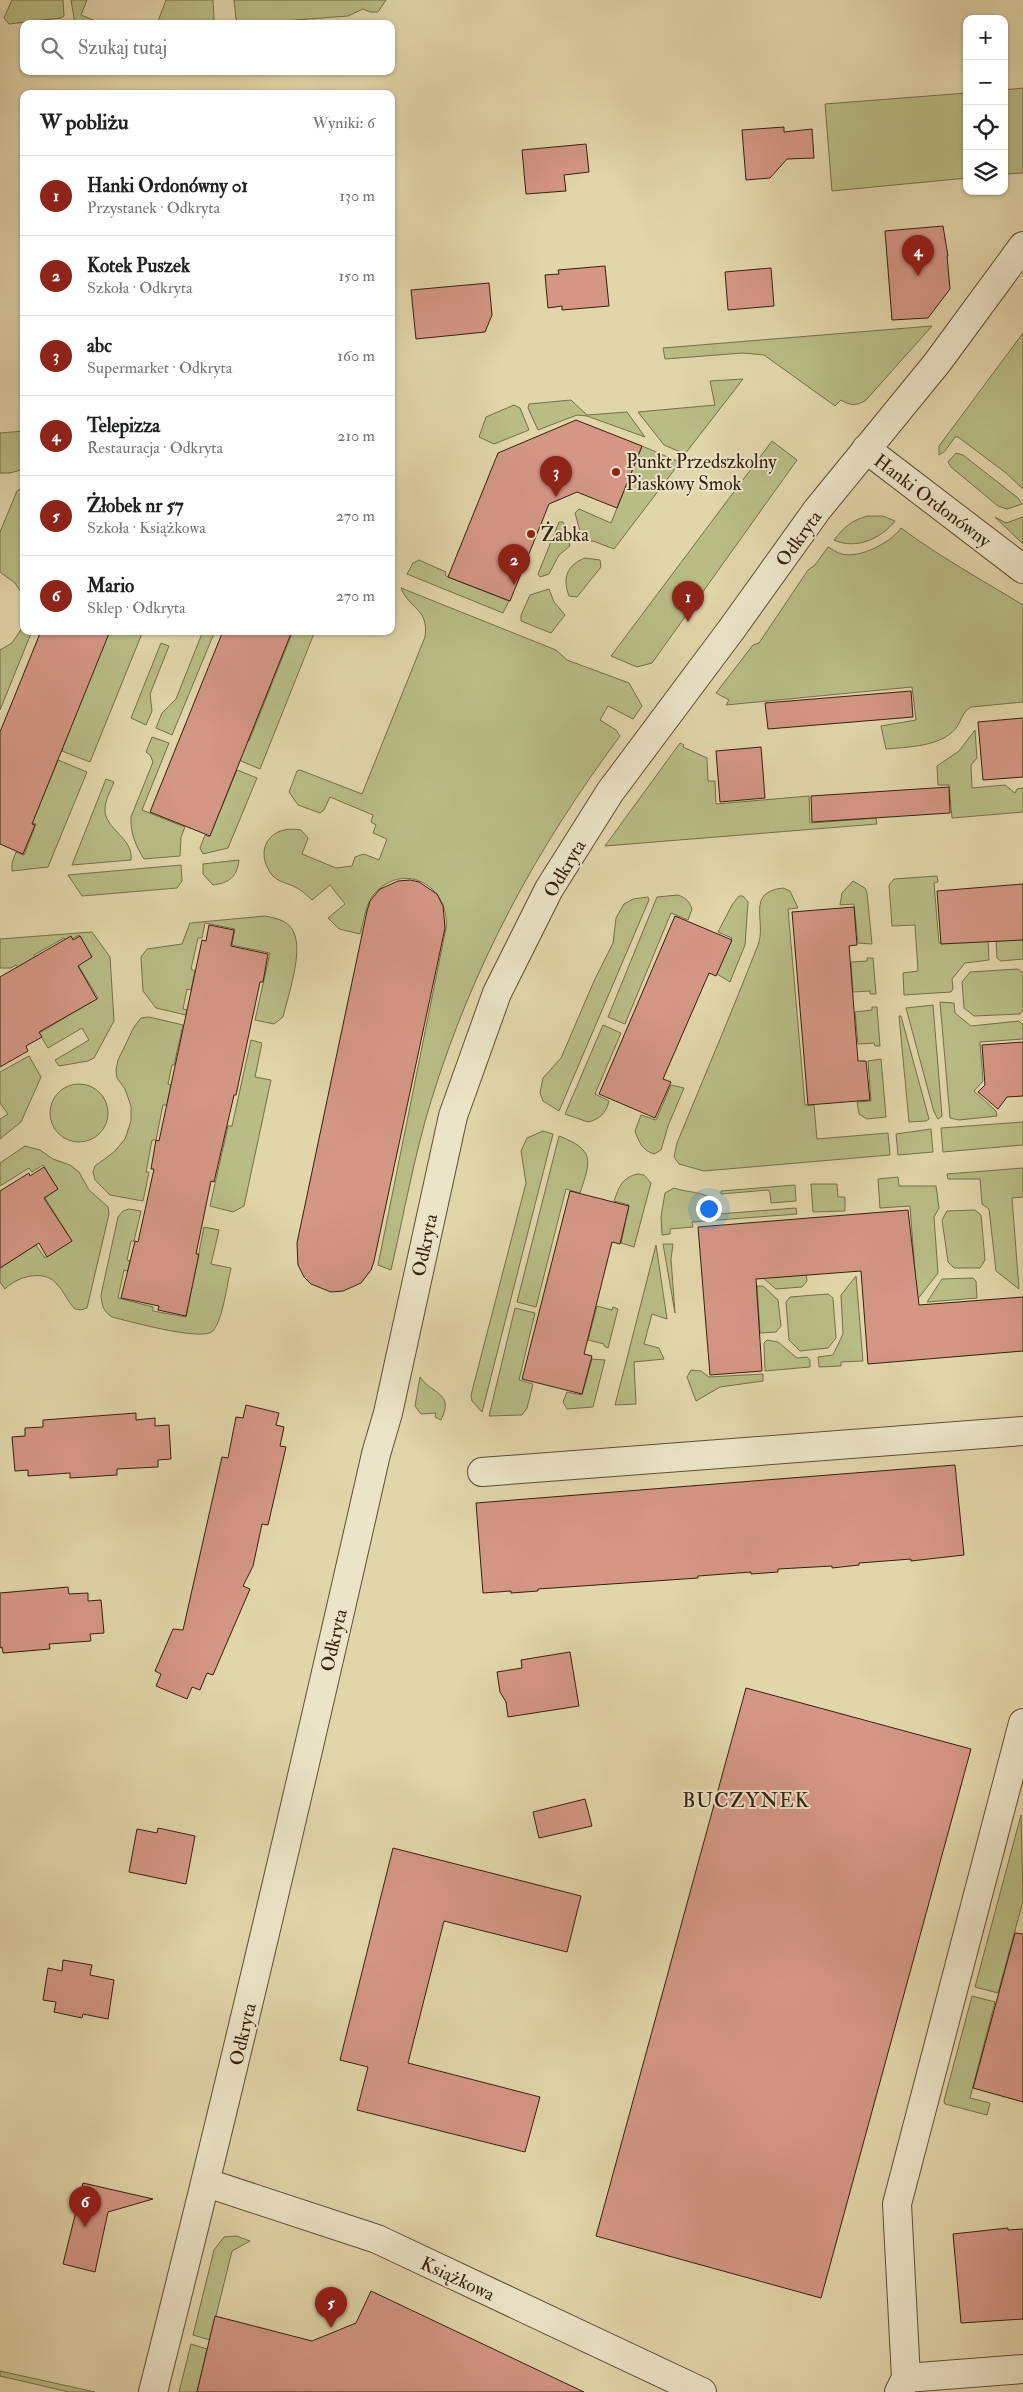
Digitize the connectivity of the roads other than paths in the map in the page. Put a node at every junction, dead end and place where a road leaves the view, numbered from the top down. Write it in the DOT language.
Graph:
graph roads {
  1 [pos="1023,246"];
  2 [pos="866,450"];
  3 [pos="1023,569"];
  4 [pos="1023,1431"];
  5 [pos="482,1472"];
  6 [pos="1023,1723"];
  7 [pos="207,2183"];
  8 [pos="1023,2369"];
  9 [pos="903,2385"];
  10 [pos="152,2392"];
  11 [pos="702,2392"];
  1 -- 2 [label="street, Odkryta"];
  2 -- 3 [label="street, Hanki Ordonówny"];
  2 -- 7 [label="street, Odkryta"];
  4 -- 5 [label="street"];
  6 -- 9 [label="street"];
  7 -- 10 [label="street, Odkryta"];
  7 -- 11 [label="street, Książkowa"];
  8 -- 9 [label="street"];
}
